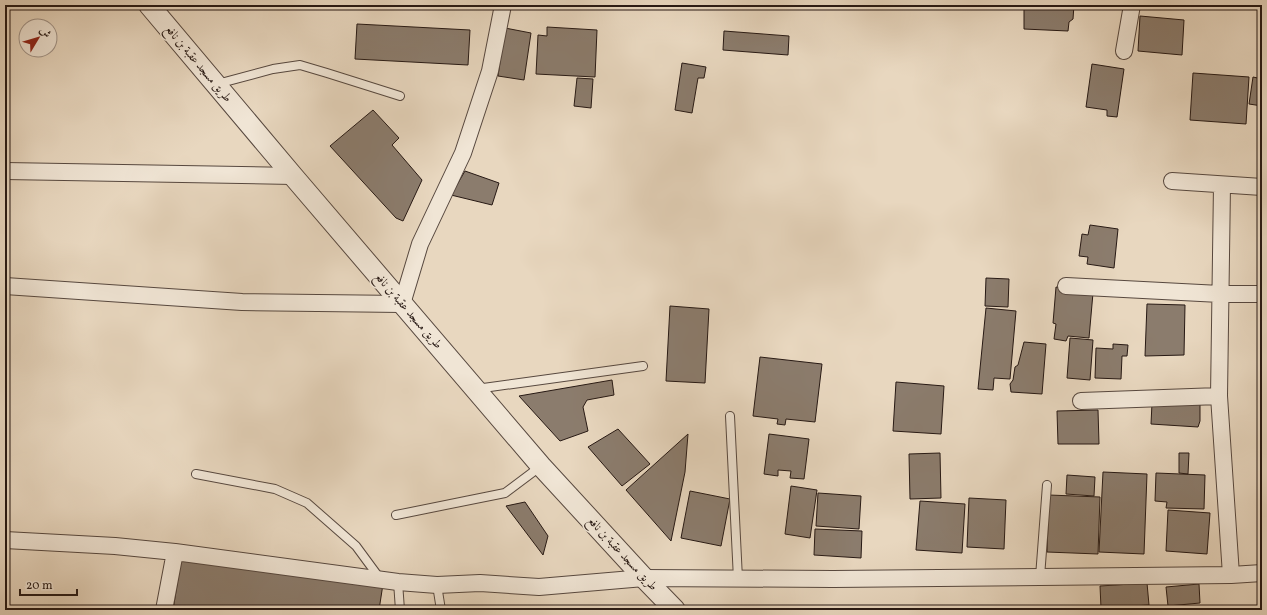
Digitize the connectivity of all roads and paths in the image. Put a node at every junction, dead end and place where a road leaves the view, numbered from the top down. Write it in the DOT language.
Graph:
graph roads {
  1 [pos="149,5"];
  2 [pos="503,5"];
  3 [pos="1132,5"];
  4 [pos="1124,51"];
  5 [pos="216,85"];
  6 [pos="400,96"];
  7 [pos="5,171"];
  8 [pos="293,176"];
  9 [pos="1172,181"];
  10 [pos="1222,184"];
  11 [pos="1262,187"];
  12 [pos="5,286"];
  13 [pos="1066,286"];
  14 [pos="1220,294"];
  15 [pos="1262,294"];
  16 [pos="402,304"];
  17 [pos="643,366"];
  18 [pos="475,389"];
  19 [pos="1219,396"];
  20 [pos="1081,401"];
  21 [pos="730,416"];
  22 [pos="541,466"];
  23 [pos="196,474"];
  24 [pos="1046,485"];
  25 [pos="396,515"];
  26 [pos="5,540"];
  27 [pos="176,552"];
  28 [pos="1262,573"];
  29 [pos="1231,575"];
  30 [pos="1040,577"];
  31 [pos="644,578"];
  32 [pos="738,578"];
  33 [pos="382,580"];
  34 [pos="398,582"];
  35 [pos="437,585"];
  36 [pos="164,610"];
  37 [pos="400,610"];
  38 [pos="441,610"];
  39 [pos="675,610"];
  1 -- 5 [label="street, طريق مسجد عقبة بن نافع"];
  2 -- 16 [label="street"];
  3 -- 4 [label="street"];
  5 -- 6 [label="lane"];
  5 -- 8 [label="street, طريق مسجد عقبة بن نافع"];
  7 -- 8 [label="street"];
  8 -- 16 [label="street, طريق مسجد عقبة بن نافع"];
  9 -- 10 [label="street"];
  10 -- 11 [label="street"];
  10 -- 14 [label="street"];
  12 -- 16 [label="street"];
  13 -- 14 [label="street"];
  14 -- 15 [label="street"];
  14 -- 19 [label="street"];
  16 -- 18 [label="street, طريق مسجد عقبة بن نافع"];
  17 -- 18 [label="lane"];
  18 -- 22 [label="street, طريق مسجد عقبة بن نافع"];
  19 -- 20 [label="street"];
  19 -- 29 [label="street"];
  21 -- 32 [label="lane"];
  22 -- 25 [label="lane"];
  22 -- 31 [label="street, طريق مسجد عقبة بن نافع"];
  23 -- 33 [label="lane"];
  24 -- 30 [label="lane"];
  26 -- 27 [label="street"];
  27 -- 33 [label="street"];
  27 -- 36 [label="street"];
  28 -- 29 [label="street"];
  29 -- 30 [label="street"];
  30 -- 32 [label="street"];
  31 -- 32 [label="street"];
  31 -- 35 [label="street"];
  31 -- 39 [label="street, طريق مسجد عقبة بن نافع"];
  33 -- 34 [label="street"];
  34 -- 35 [label="street"];
  34 -- 37 [label="lane"];
  35 -- 38 [label="lane"];
}
